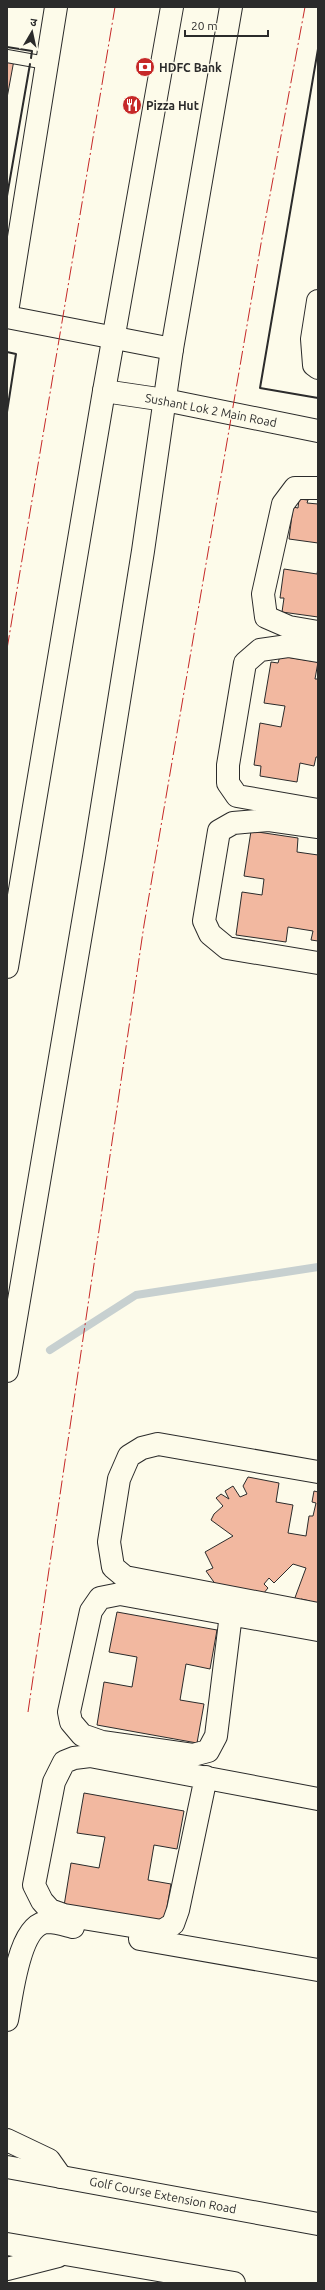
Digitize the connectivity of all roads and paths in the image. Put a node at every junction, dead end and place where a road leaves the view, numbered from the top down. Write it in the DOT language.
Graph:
graph roads {
  1 [pos="56,7"];
  2 [pos="172,7"];
  3 [pos="231,7"];
  4 [pos="7,56"];
  5 [pos="46,62"];
  6 [pos="318,301"];
  7 [pos="7,312"];
  8 [pos="7,317"];
  9 [pos="114,338"];
  10 [pos="172,348"];
  11 [pos="318,368"];
  12 [pos="104,391"];
  13 [pos="165,400"];
  14 [pos="318,431"];
  15 [pos="318,488"];
  16 [pos="318,632"];
  17 [pos="318,651"];
  18 [pos="318,810"];
  19 [pos="318,828"];
  20 [pos="318,964"];
  21 [pos="7,967"];
  22 [pos="7,1371"];
  23 [pos="318,1472"];
  24 [pos="231,1614"];
  25 [pos="318,1614"];
  26 [pos="318,1630"];
  27 [pos="206,1777"];
  28 [pos="318,1799"];
  29 [pos="318,1970"];
  30 [pos="7,2020"];
  31 [pos="7,2140"];
  32 [pos="7,2167"];
  33 [pos="61,2177"];
  34 [pos="318,2224"];
  35 [pos="7,2244"];
  36 [pos="67,2254"];
  37 [pos="7,2269"];
  38 [pos="234,2283"];
  1 -- 5 [label="street"];
  2 -- 9 [label="street"];
  3 -- 10 [label="street"];
  4 -- 5 [label="lane"];
  5 -- 7 [label="street"];
  6 -- 11 [label="street"];
  8 -- 9 [label="street"];
  9 -- 10 [label="street"];
  9 -- 12 [label="street"];
  10 -- 13 [label="street"];
  12 -- 13 [label="street, Sushant Lok 2 Main Road"];
  12 -- 21 [label="street"];
  13 -- 14 [label="street, Sushant Lok 2 Main Road"];
  13 -- 22 [label="street"];
  15 -- 16 [label="street"];
  17 -- 18 [label="street"];
  19 -- 20 [label="street"];
  23 -- 25 [label="street"];
  24 -- 24 [label="street"];
  24 -- 26 [label="street"];
  27 -- 27 [label="street"];
  27 -- 28 [label="street"];
  29 -- 30 [label="street"];
  31 -- 33 [label="street"];
  32 -- 33 [label="street, Golf Course Extension Road"];
  33 -- 34 [label="street, Golf Course Extension Road"];
  35 -- 36 [label="street"];
  36 -- 37 [label="street"];
  36 -- 38 [label="street"];
}
